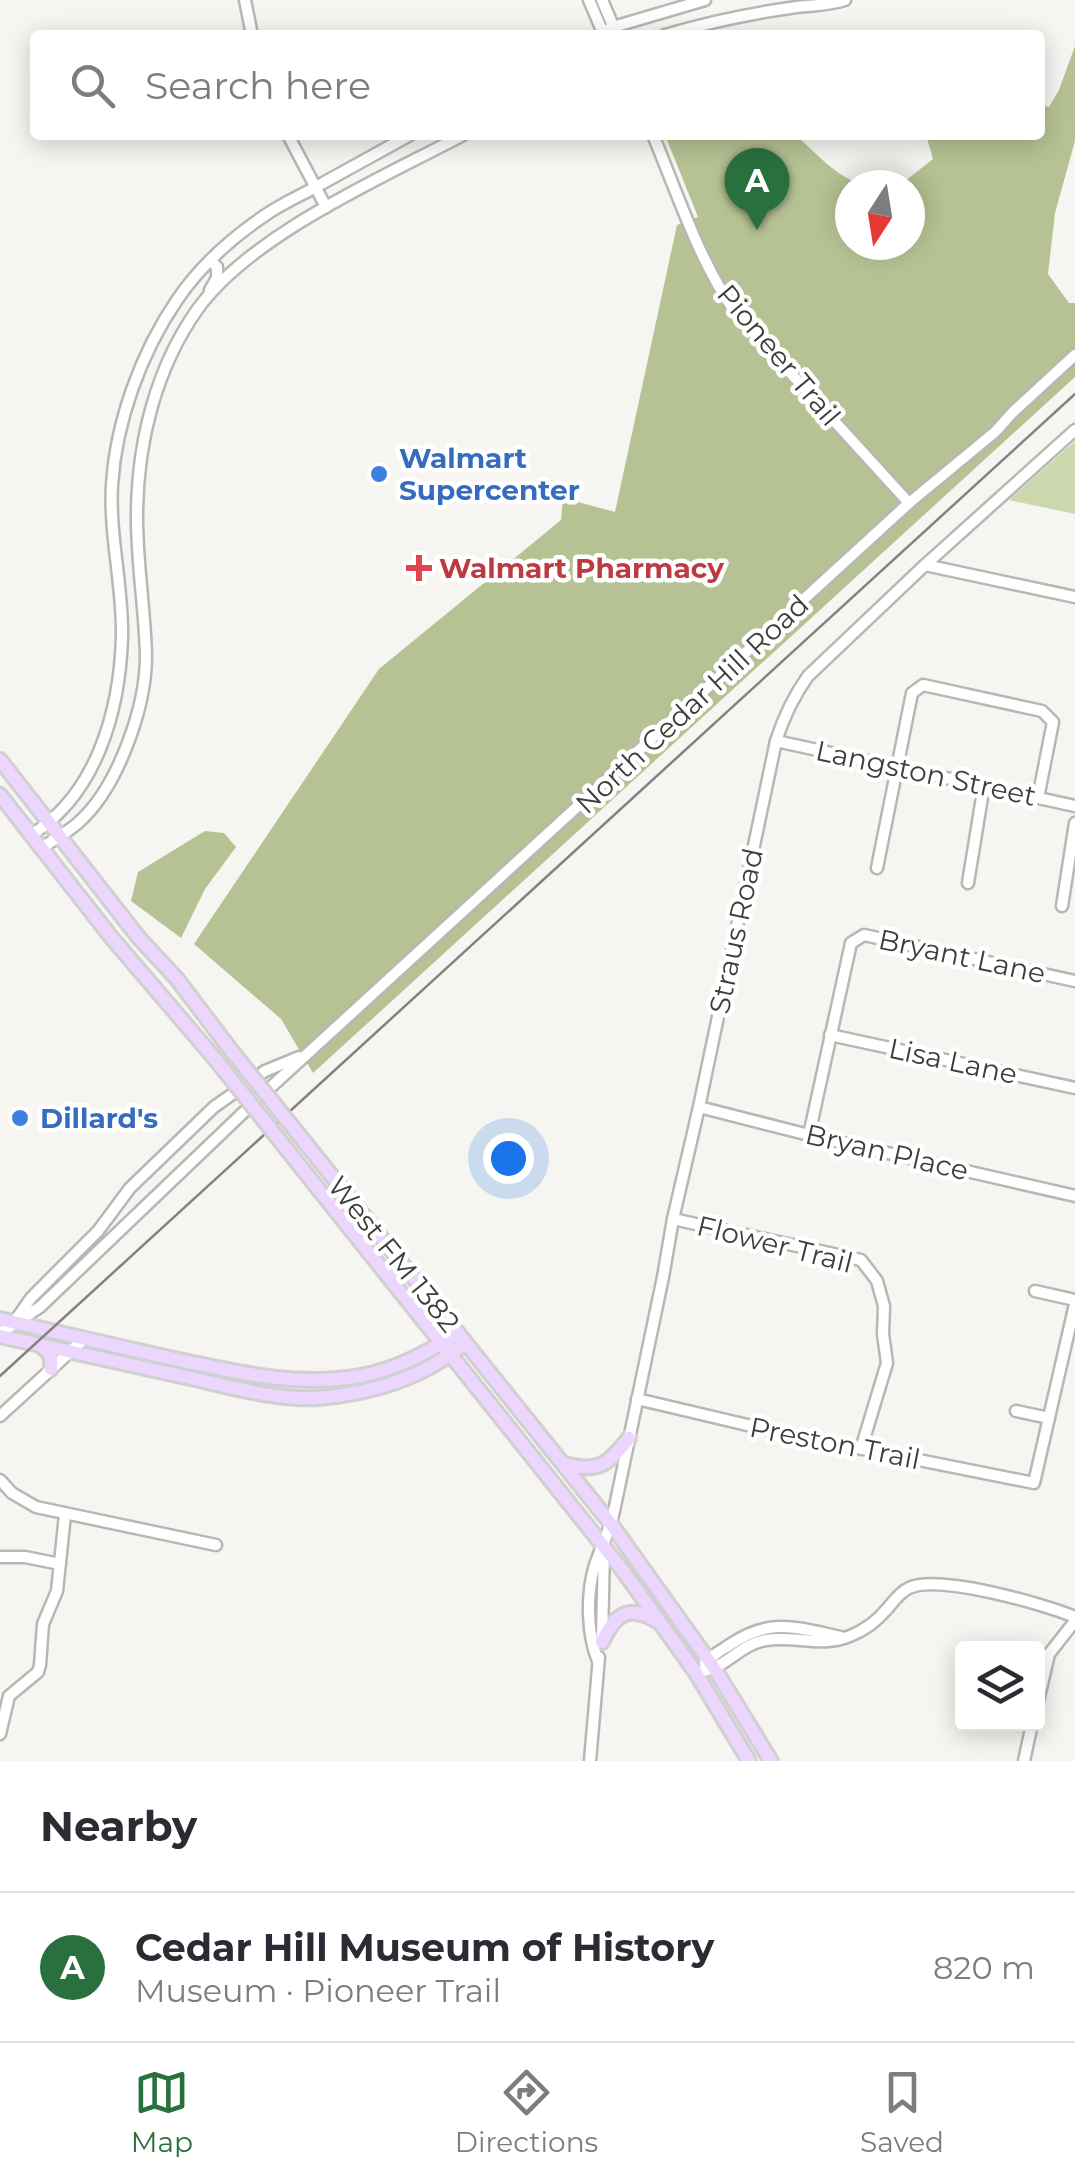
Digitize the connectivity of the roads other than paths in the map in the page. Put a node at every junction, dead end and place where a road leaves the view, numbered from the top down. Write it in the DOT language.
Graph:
graph roads {
  1 [pos="244,0"];
  2 [pos="589,0"];
  3 [pos="602,0"];
  4 [pos="705,0"];
  5 [pos="845,0"];
  6 [pos="251,30"];
  7 [pos="605,30"];
  8 [pos="607,30"];
  9 [pos="616,30"];
  10 [pos="685,30"];
  11 [pos="290,140"];
  12 [pos="401,140"];
  13 [pos="453,140"];
  14 [pos="655,140"];
  15 [pos="314,188"];
  16 [pos="326,207"];
  17 [pos="212,261"];
  18 [pos="199,308"];
  19 [pos="1075,354"];
  20 [pos="133,389"];
  21 [pos="154,397"];
  22 [pos="1075,430"];
  23 [pos="909,503"];
  24 [pos="926,565"];
  25 [pos="1075,596"];
  26 [pos="776,741"];
  27 [pos="0,760"];
  28 [pos="898,766"];
  29 [pos="984,785"];
  30 [pos="0,795"];
  31 [pos="1038,798"];
  32 [pos="1075,806"];
  33 [pos="50,823"];
  34 [pos="1075,823"];
  35 [pos="30,835"];
  36 [pos="59,836"];
  37 [pos="41,848"];
  38 [pos="877,868"];
  39 [pos="968,883"];
  40 [pos="1062,906"];
  41 [pos="1075,981"];
  42 [pos="830,1035"];
  43 [pos="309,1053"];
  44 [pos="1075,1088"];
  45 [pos="699,1107"];
  46 [pos="191,1129"];
  47 [pos="809,1135"];
  48 [pos="180,1140"];
  49 [pos="208,1146"];
  50 [pos="195,1158"];
  51 [pos="1075,1196"];
  52 [pos="673,1219"];
  53 [pos="1036,1292"];
  54 [pos="1075,1302"];
  55 [pos="7,1321"];
  56 [pos="0,1335"];
  57 [pos="462,1338"];
  58 [pos="83,1340"];
  59 [pos="35,1344"];
  60 [pos="440,1344"];
  61 [pos="70,1352"];
  62 [pos="450,1356"];
  63 [pos="51,1370"];
  64 [pos="637,1399"];
  65 [pos="1016,1411"];
  66 [pos="0,1416"];
  67 [pos="1049,1418"];
  68 [pos="629,1438"];
  69 [pos="862,1449"];
  70 [pos="562,1464"];
  71 [pos="0,1480"];
  72 [pos="65,1514"];
  73 [pos="611,1524"];
  74 [pos="216,1545"];
  75 [pos="604,1547"];
  76 [pos="0,1557"];
  77 [pos="60,1564"];
  78 [pos="1075,1619"];
  79 [pos="662,1624"];
  80 [pos="602,1642"];
  81 [pos="598,1661"];
  82 [pos="711,1664"];
  83 [pos="1045,1671"];
  84 [pos="696,1673"];
  85 [pos="4,1695"];
  86 [pos="1030,1731"];
  87 [pos="0,1734"];
  88 [pos="590,1761"];
  89 [pos="749,1761"];
  90 [pos="771,1761"];
  91 [pos="1024,1761"];
  1 -- 6 [label="street"];
  2 -- 7 [label="street"];
  3 -- 8 [label="street"];
  4 -- 9 [label="street"];
  5 -- 10 [label="street"];
  11 -- 15 [label="street"];
  12 -- 15 [label="street"];
  13 -- 16 [label="street"];
  14 -- 23 [label="street, Pioneer Trail"];
  15 -- 16 [label="street"];
  15 -- 17 [label="street"];
  16 -- 18 [label="street"];
  17 -- 18 [label="street"];
  17 -- 20 [label="street"];
  18 -- 21 [label="street"];
  19 -- 23 [label="street, North Cedar Hill Road"];
  20 -- 21 [label="street"];
  20 -- 33 [label="street"];
  21 -- 36 [label="street"];
  22 -- 24 [label="street, Straus Road"];
  23 -- 43 [label="street, North Cedar Hill Road"];
  24 -- 25 [label="street"];
  24 -- 26 [label="street, Straus Road"];
  26 -- 28 [label="street, Langston Street"];
  26 -- 45 [label="street, Straus Road"];
  27 -- 33 [label="main road, West FM 1382"];
  28 -- 29 [label="street, Langston Street"];
  28 -- 31 [label="street"];
  28 -- 38 [label="street"];
  29 -- 31 [label="street, Langston Street"];
  29 -- 39 [label="street"];
  30 -- 35 [label="main road, West FM 1382"];
  31 -- 32 [label="street, Langston Street"];
  33 -- 35 [label="street"];
  33 -- 36 [label="main road, West FM 1382"];
  34 -- 40 [label="street"];
  35 -- 37 [label="main road, West FM 1382"];
  36 -- 37 [label="street"];
  36 -- 57 [label="main road, West FM 1382, bridge"];
  37 -- 60 [label="main road, West FM 1382, bridge"];
  41 -- 42 [label="street, Bryant Lane"];
  42 -- 44 [label="street, Lisa Lane"];
  42 -- 47 [label="street"];
  43 -- 46 [label="street, North Cedar Hill Road"];
  43 -- 49 [label="street, North Cedar Hill Road"];
  45 -- 47 [label="street, Bryan Place"];
  45 -- 52 [label="street, Straus Road"];
  46 -- 48 [label="street, North Cedar Hill Road"];
  46 -- 49 [label="street"];
  47 -- 51 [label="street, Bryan Place"];
  48 -- 50 [label="street"];
  48 -- 55 [label="street, North Cedar Hill Road"];
  49 -- 50 [label="street, North Cedar Hill Road"];
  50 -- 55 [label="street, North Cedar Hill Road"];
  52 -- 64 [label="street, Straus Road"];
  52 -- 69 [label="street, Flower Trail"];
  53 -- 54 [label="street"];
  54 -- 67 [label="street"];
  55 -- 56 [label="street, North Cedar Hill Road"];
  55 -- 58 [label="main road"];
  56 -- 59 [label="main road"];
  57 -- 60 [label="main road"];
  57 -- 62 [label="main road"];
  57 -- 70 [label="main road, West FM 1382"];
  58 -- 60 [label="main road"];
  58 -- 61 [label="street"];
  59 -- 61 [label="main road"];
  59 -- 63 [label="main road"];
  60 -- 62 [label="main road, West FM 1382"];
  61 -- 62 [label="main road"];
  61 -- 63 [label="street"];
  62 -- 75 [label="main road, West FM 1382"];
  63 -- 66 [label="street"];
  64 -- 68 [label="street, Straus Road"];
  64 -- 69 [label="street, Preston Trail"];
  65 -- 67 [label="street"];
  67 -- 69 [label="street, Preston Trail"];
  68 -- 70 [label="main road"];
  68 -- 73 [label="street, Straus Road"];
  70 -- 73 [label="main road, West FM 1382"];
  71 -- 72 [label="street"];
  72 -- 74 [label="street"];
  72 -- 77 [label="street"];
  73 -- 75 [label="street, Straus Road"];
  73 -- 82 [label="main road, West FM 1382"];
  75 -- 79 [label="main road, West FM 1382"];
  75 -- 80 [label="street"];
  75 -- 81 [label="street"];
  76 -- 77 [label="street"];
  77 -- 85 [label="street"];
  78 -- 82 [label="street"];
  78 -- 83 [label="street"];
  79 -- 80 [label="main road"];
  79 -- 84 [label="main road, West FM 1382"];
  80 -- 81 [label="street"];
  81 -- 88 [label="street"];
  82 -- 84 [label="street"];
  82 -- 90 [label="main road, West FM 1382"];
  84 -- 89 [label="main road, West FM 1382"];
  85 -- 87 [label="street"];
  86 -- 91 [label="street"];
}
